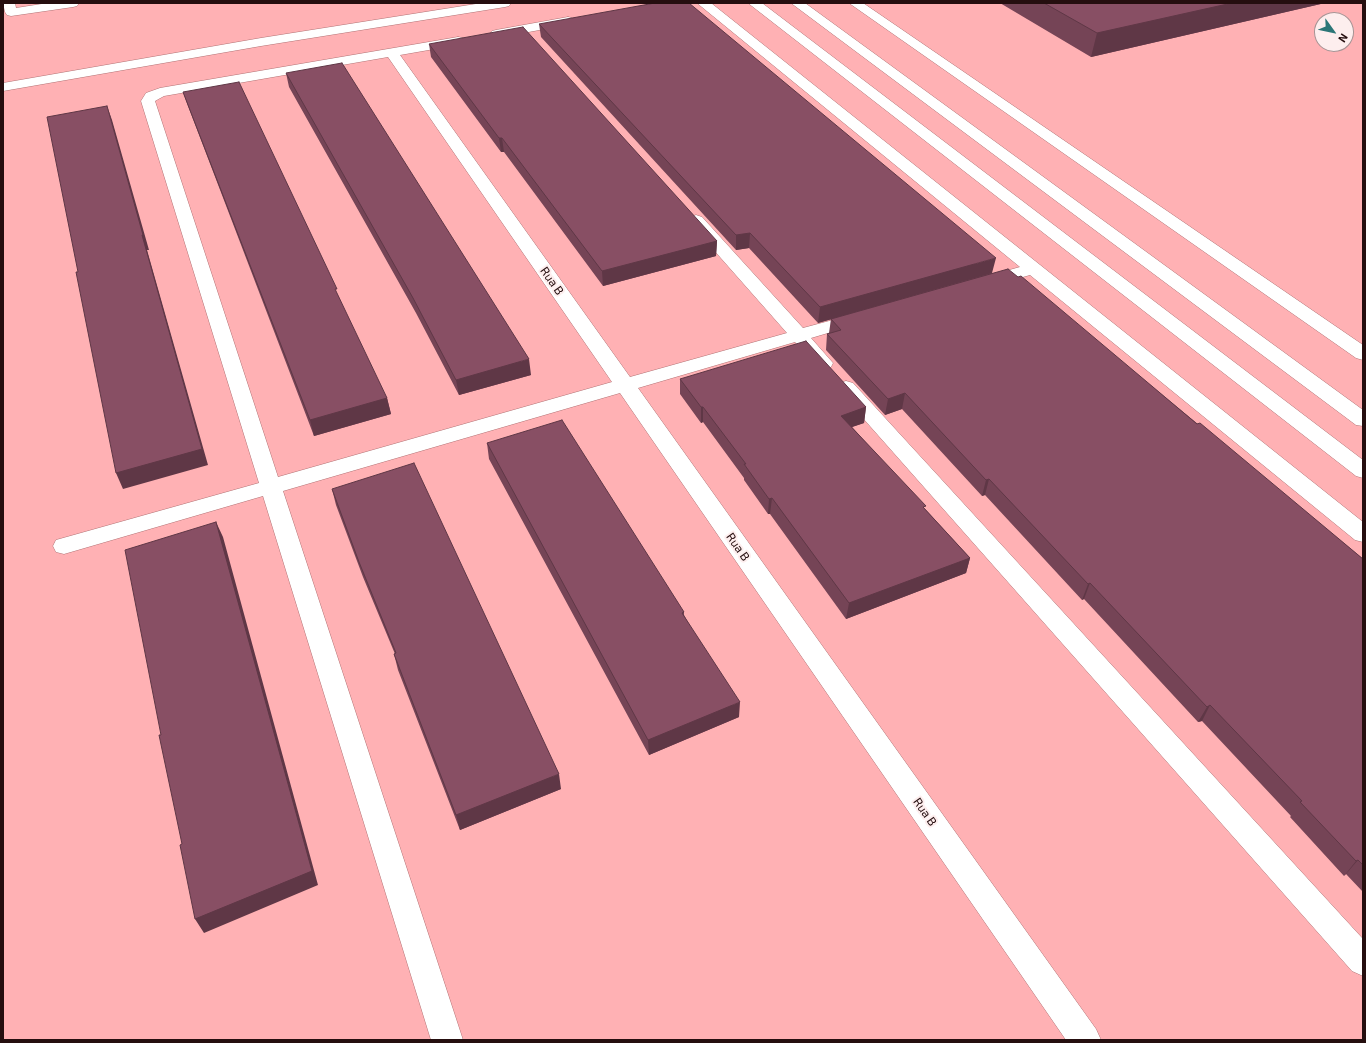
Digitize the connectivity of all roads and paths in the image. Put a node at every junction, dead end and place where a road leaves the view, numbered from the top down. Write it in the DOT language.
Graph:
graph roads {
  1 [pos="9,3"];
  2 [pos="73,3"];
  3 [pos="505,3"];
  4 [pos="703,3"];
  5 [pos="754,3"];
  6 [pos="797,3"];
  7 [pos="855,3"];
  8 [pos="459,7"];
  9 [pos="586,18"];
  10 [pos="524,29"];
  11 [pos="540,47"];
  12 [pos="392,53"];
  13 [pos="3,87"];
  14 [pos="683,206"];
  15 [pos="1034,269"];
  16 [pos="973,286"];
  17 [pos="875,314"];
  18 [pos="800,335"];
  19 [pos="1363,354"];
  20 [pos="625,385"];
  21 [pos="1363,420"];
  22 [pos="1363,471"];
  23 [pos="271,487"];
  24 [pos="1363,534"];
  25 [pos="64,546"];
  26 [pos="1363,961"];
  27 [pos="447,1040"];
  28 [pos="1085,1040"];
  1 -- 2 [label="street"];
  3 -- 8 [label="street"];
  4 -- 15 [label="street"];
  5 -- 22 [label="street"];
  6 -- 21 [label="street"];
  7 -- 19 [label="street"];
  8 -- 13 [label="street"];
  9 -- 10 [label="street"];
  10 -- 11 [label="street"];
  10 -- 12 [label="street"];
  12 -- 20 [label="street, Rua B"];
  12 -- 23 [label="street"];
  14 -- 18 [label="street"];
  15 -- 16 [label="street"];
  15 -- 24 [label="street"];
  17 -- 18 [label="street"];
  18 -- 20 [label="street"];
  18 -- 26 [label="street"];
  20 -- 23 [label="street"];
  20 -- 28 [label="street, Rua B"];
  23 -- 25 [label="street"];
  23 -- 27 [label="street"];
}
